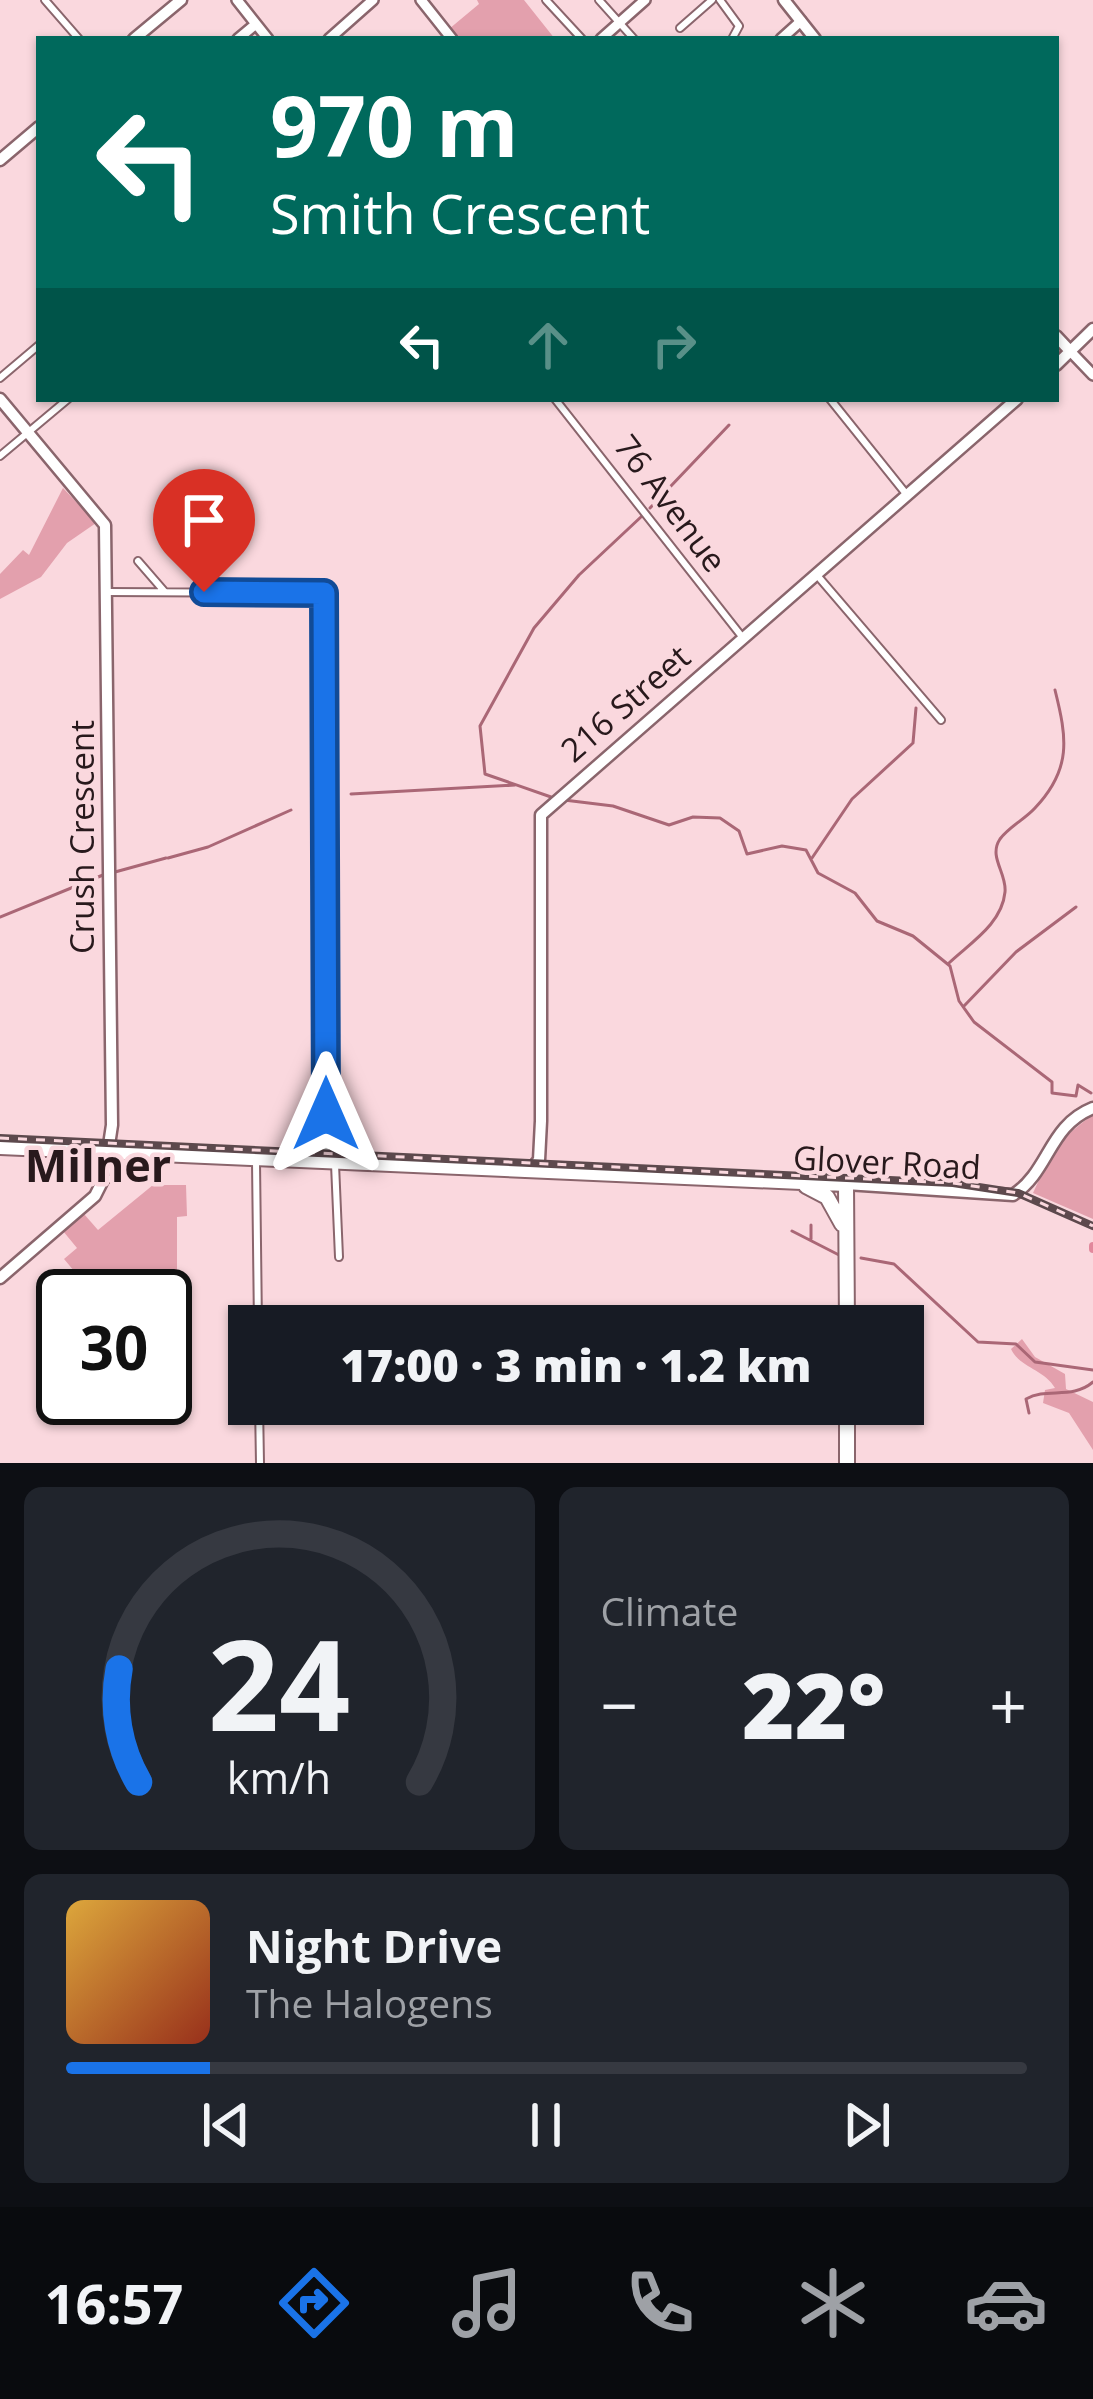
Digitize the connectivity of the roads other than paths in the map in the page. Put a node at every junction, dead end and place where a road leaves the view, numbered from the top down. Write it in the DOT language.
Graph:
graph roads {
  1 [pos="45,0"];
  2 [pos="181,0"];
  3 [pos="190,0"];
  4 [pos="237,0"];
  5 [pos="373,0"];
  6 [pos="421,0"];
  7 [pos="546,0"];
  8 [pos="599,0"];
  9 [pos="646,0"];
  10 [pos="716,0"];
  11 [pos="785,1"];
  12 [pos="621,21"];
  13 [pos="801,21"];
  14 [pos="256,24"];
  15 [pos="680,28"];
  16 [pos="76,36"];
  17 [pos="138,36"];
  18 [pos="147,36"];
  19 [pos="242,36"];
  20 [pos="266,36"];
  21 [pos="332,36"];
  22 [pos="450,36"];
  23 [pos="579,36"];
  24 [pos="604,36"];
  25 [pos="632,36"];
  26 [pos="735,36"];
  27 [pos="784,36"];
  28 [pos="813,36"];
  29 [pos="36,126"];
  30 [pos="0,156"];
  31 [pos="1093,333"];
  32 [pos="1059,339"];
  33 [pos="36,350"];
  34 [pos="1071,352"];
  35 [pos="1059,362"];
  36 [pos="1093,375"];
  37 [pos="0,379"];
  38 [pos="0,399"];
  39 [pos="64,402"];
  40 [pos="558,402"];
  41 [pos="832,402"];
  42 [pos="1014,402"];
  43 [pos="28,433"];
  44 [pos="0,456"];
  45 [pos="907,495"];
  46 [pos="138,561"];
  47 [pos="816,574"];
  48 [pos="106,592"];
  49 [pos="164,592"];
  50 [pos="742,638"];
  51 [pos="941,720"];
  52 [pos="1093,1108"];
  53 [pos="110,1145"];
  54 [pos="0,1147"];
  55 [pos="130,1158"];
  56 [pos="256,1159"];
  57 [pos="330,1162"];
  58 [pos="536,1167"];
  59 [pos="105,1174"];
  60 [pos="635,1176"];
  61 [pos="795,1183"];
  62 [pos="846,1184"];
  63 [pos="846,1244"];
  64 [pos="339,1257"];
  65 [pos="0,1278"];
  66 [pos="258,1305"];
  67 [pos="847,1305"];
  68 [pos="259,1425"];
  69 [pos="847,1425"];
  70 [pos="260,1463"];
  71 [pos="848,1463"];
  1 -- 16 [label="street"];
  2 -- 17 [label="main road"];
  3 -- 18 [label="main road"];
  4 -- 14 [label="street"];
  5 -- 21 [label="street"];
  6 -- 22 [label="street"];
  7 -- 23 [label="street"];
  8 -- 12 [label="street"];
  9 -- 12 [label="street"];
  10 -- 15 [label="street"];
  10 -- 26 [label="street"];
  11 -- 13 [label="main road"];
  12 -- 24 [label="street"];
  12 -- 25 [label="street"];
  13 -- 27 [label="street"];
  13 -- 28 [label="main road"];
  14 -- 19 [label="street"];
  14 -- 20 [label="street"];
  29 -- 30 [label="main road"];
  31 -- 34 [label="main road"];
  32 -- 34 [label="main road"];
  33 -- 37 [label="street"];
  34 -- 35 [label="main road"];
  34 -- 36 [label="street"];
  38 -- 43 [label="main road"];
  39 -- 43 [label="street"];
  40 -- 50 [label="street, 76 Avenue"];
  41 -- 45 [label="street"];
  42 -- 45 [label="main road, 216 Street"];
  43 -- 44 [label="street"];
  43 -- 48 [label="main road, Crush Crescent"];
  45 -- 47 [label="main road, 216 Street"];
  46 -- 49 [label="street"];
  47 -- 50 [label="main road, 216 Street"];
  47 -- 51 [label="street"];
  48 -- 49 [label="street"];
  48 -- 53 [label="main road, Crush Crescent"];
  49 -- 57 [label="street"];
  50 -- 58 [label="main road, 216 Street"];
  52 -- 62 [label="main road, Glover Road"];
  53 -- 54 [label="highway"];
  53 -- 55 [label="highway"];
  53 -- 59 [label="main road"];
  55 -- 56 [label="highway, Glover Road"];
  55 -- 59 [label="highway"];
  56 -- 57 [label="highway, Glover Road"];
  56 -- 66 [label="street"];
  57 -- 58 [label="highway, Glover Road"];
  57 -- 64 [label="street"];
  58 -- 60 [label="highway, Glover Road"];
  58 -- 60 [label="highway, Glover Road"];
  59 -- 65 [label="main road"];
  60 -- 61 [label="highway, Glover Road"];
  61 -- 62 [label="highway, Glover Road"];
  61 -- 63 [label="highway"];
  62 -- 63 [label="highway"];
  63 -- 67 [label="highway"];
  68 -- 70 [label="street"];
  69 -- 71 [label="highway"];
}
